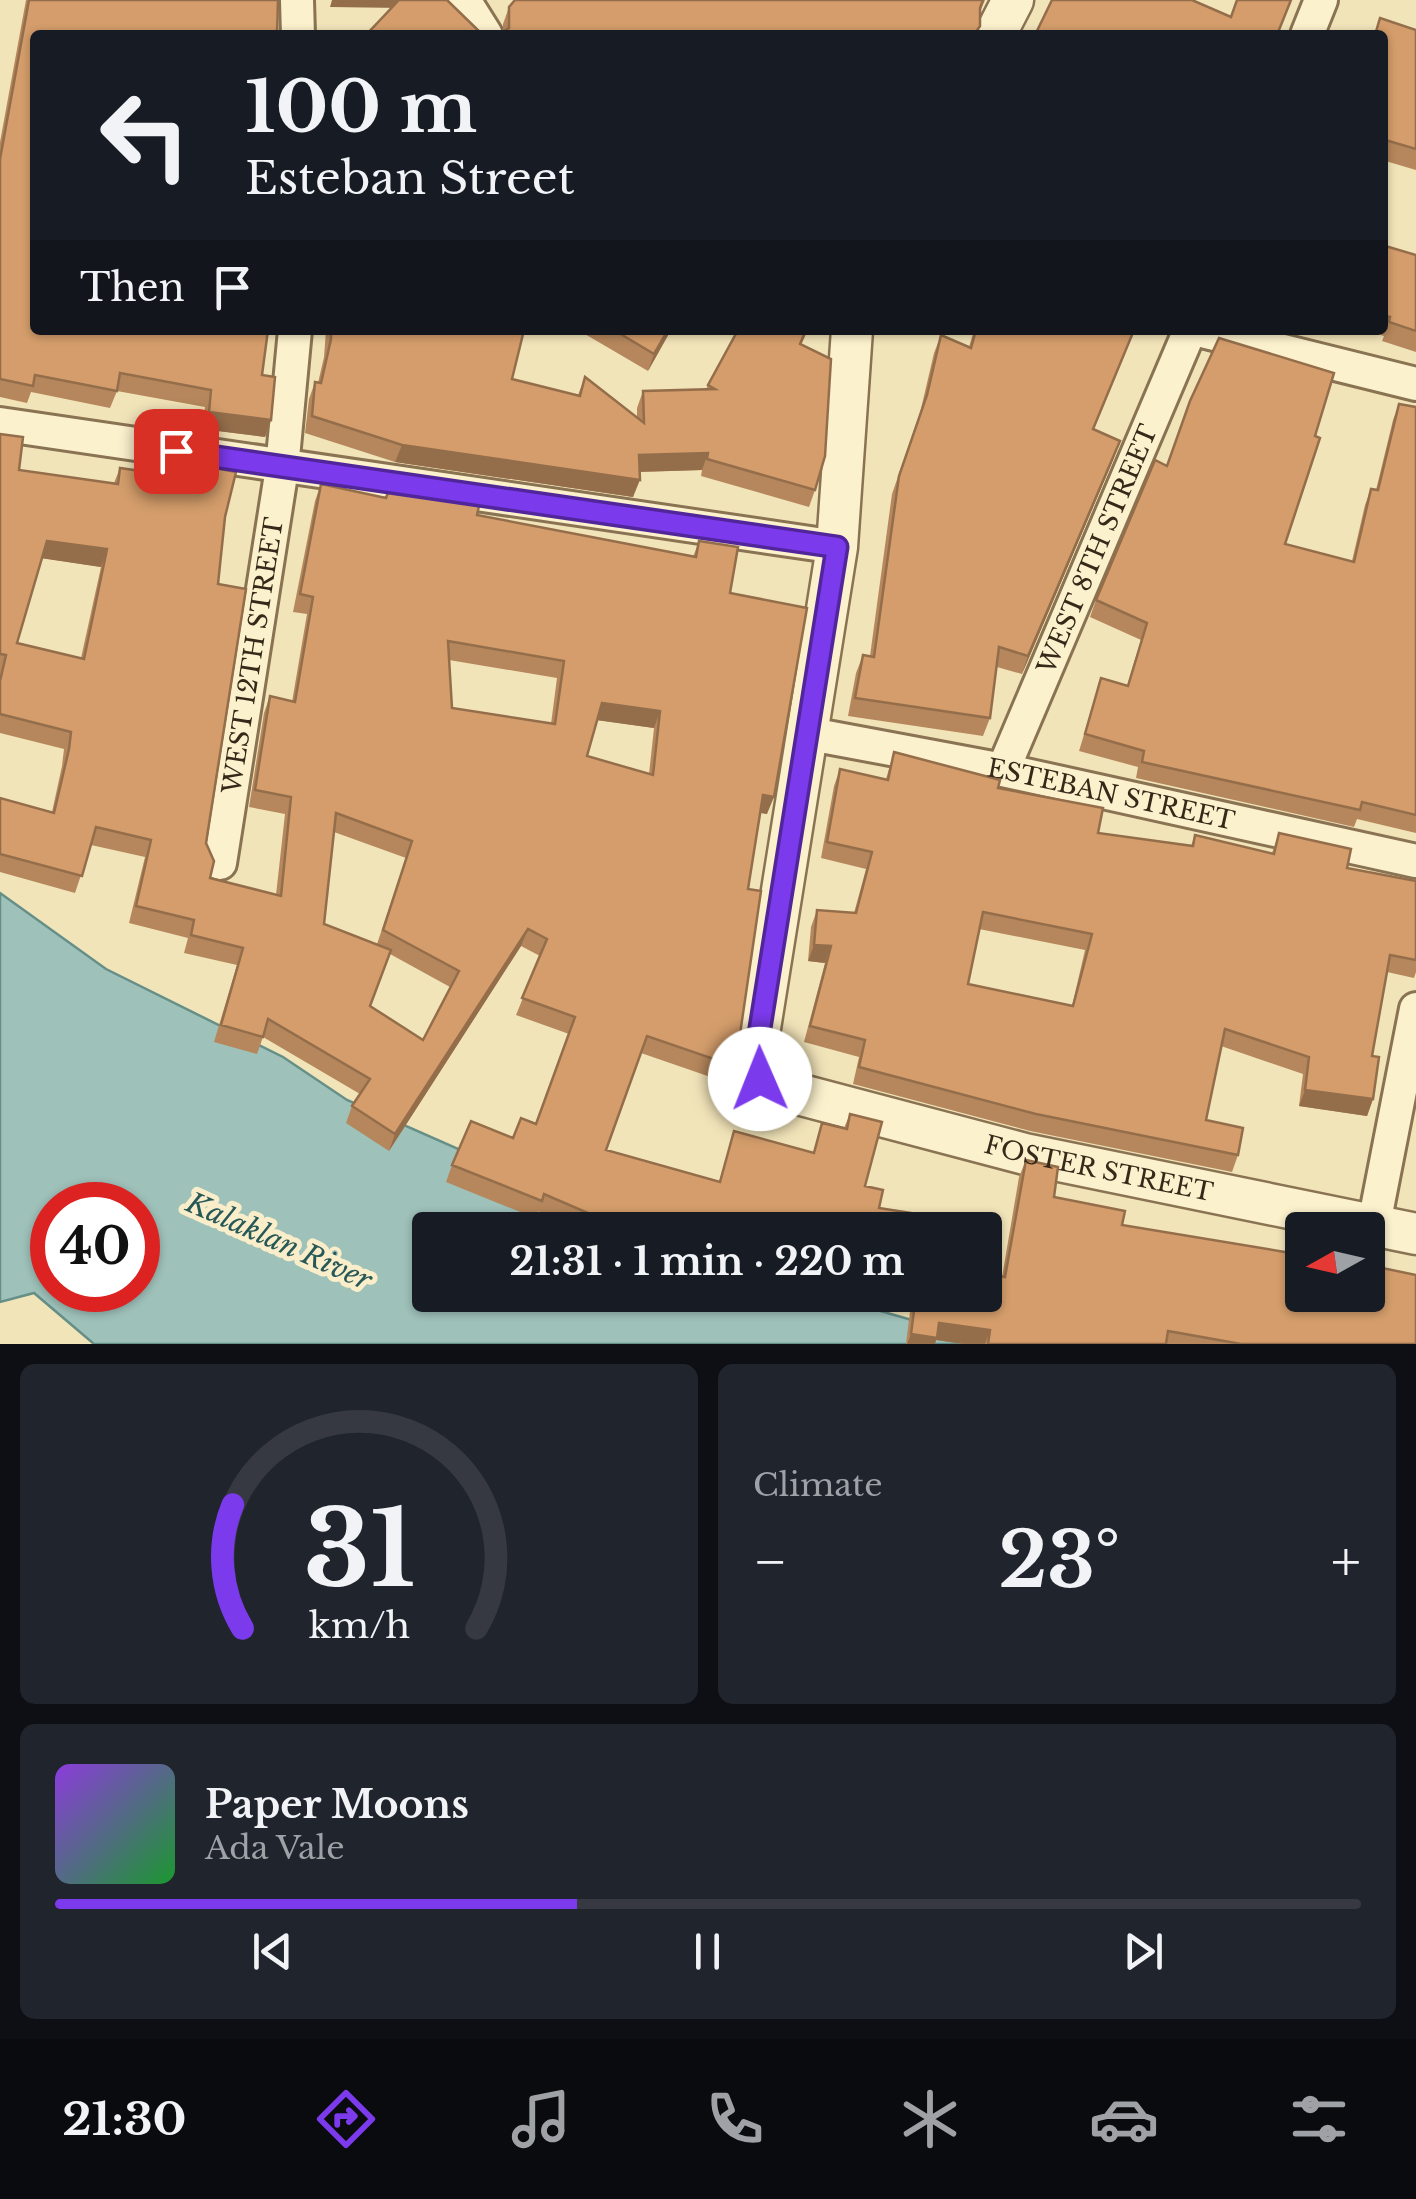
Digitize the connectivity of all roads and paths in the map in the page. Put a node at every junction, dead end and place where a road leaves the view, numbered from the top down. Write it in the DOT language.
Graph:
graph roads {
  1 [pos="297,0"];
  2 [pos="464,0"];
  3 [pos="1012,0"];
  4 [pos="1320,0"];
  5 [pos="298,30"];
  6 [pos="483,30"];
  7 [pos="997,30"];
  8 [pos="1309,30"];
  9 [pos="295,335"];
  10 [pos="852,335"];
  11 [pos="1188,335"];
  12 [pos="1218,335"];
  13 [pos="1416,384"];
  14 [pos="0,424"];
  15 [pos="282,468"];
  16 [pos="837,547"];
  17 [pos="805,733"];
  18 [pos="1003,770"];
  19 [pos="1416,862"];
  20 [pos="220,863"];
  21 [pos="1416,1009"];
  22 [pos="1314,1212"];
  23 [pos="1376,1212"];
  24 [pos="1385,1227"];
  25 [pos="1416,1234"];
  1 -- 5 [label="street"];
  2 -- 6 [label="street"];
  3 -- 7 [label="street"];
  4 -- 8 [label="street"];
  9 -- 15 [label="street, WEST 12TH STREET"];
  10 -- 16 [label="street"];
  11 -- 18 [label="street, WEST 8TH STREET"];
  12 -- 13 [label="street"];
  14 -- 15 [label="street"];
  15 -- 16 [label="street"];
  15 -- 20 [label="street, WEST 12TH STREET"];
  16 -- 17 [label="street"];
  17 -- 18 [label="street, ESTEBAN STREET"];
  17 -- 22 [label="street, FOSTER STREET"];
  18 -- 19 [label="street, ESTEBAN STREET"];
  21 -- 23 [label="street"];
  24 -- 25 [label="street, FOSTER STREET"];
}
